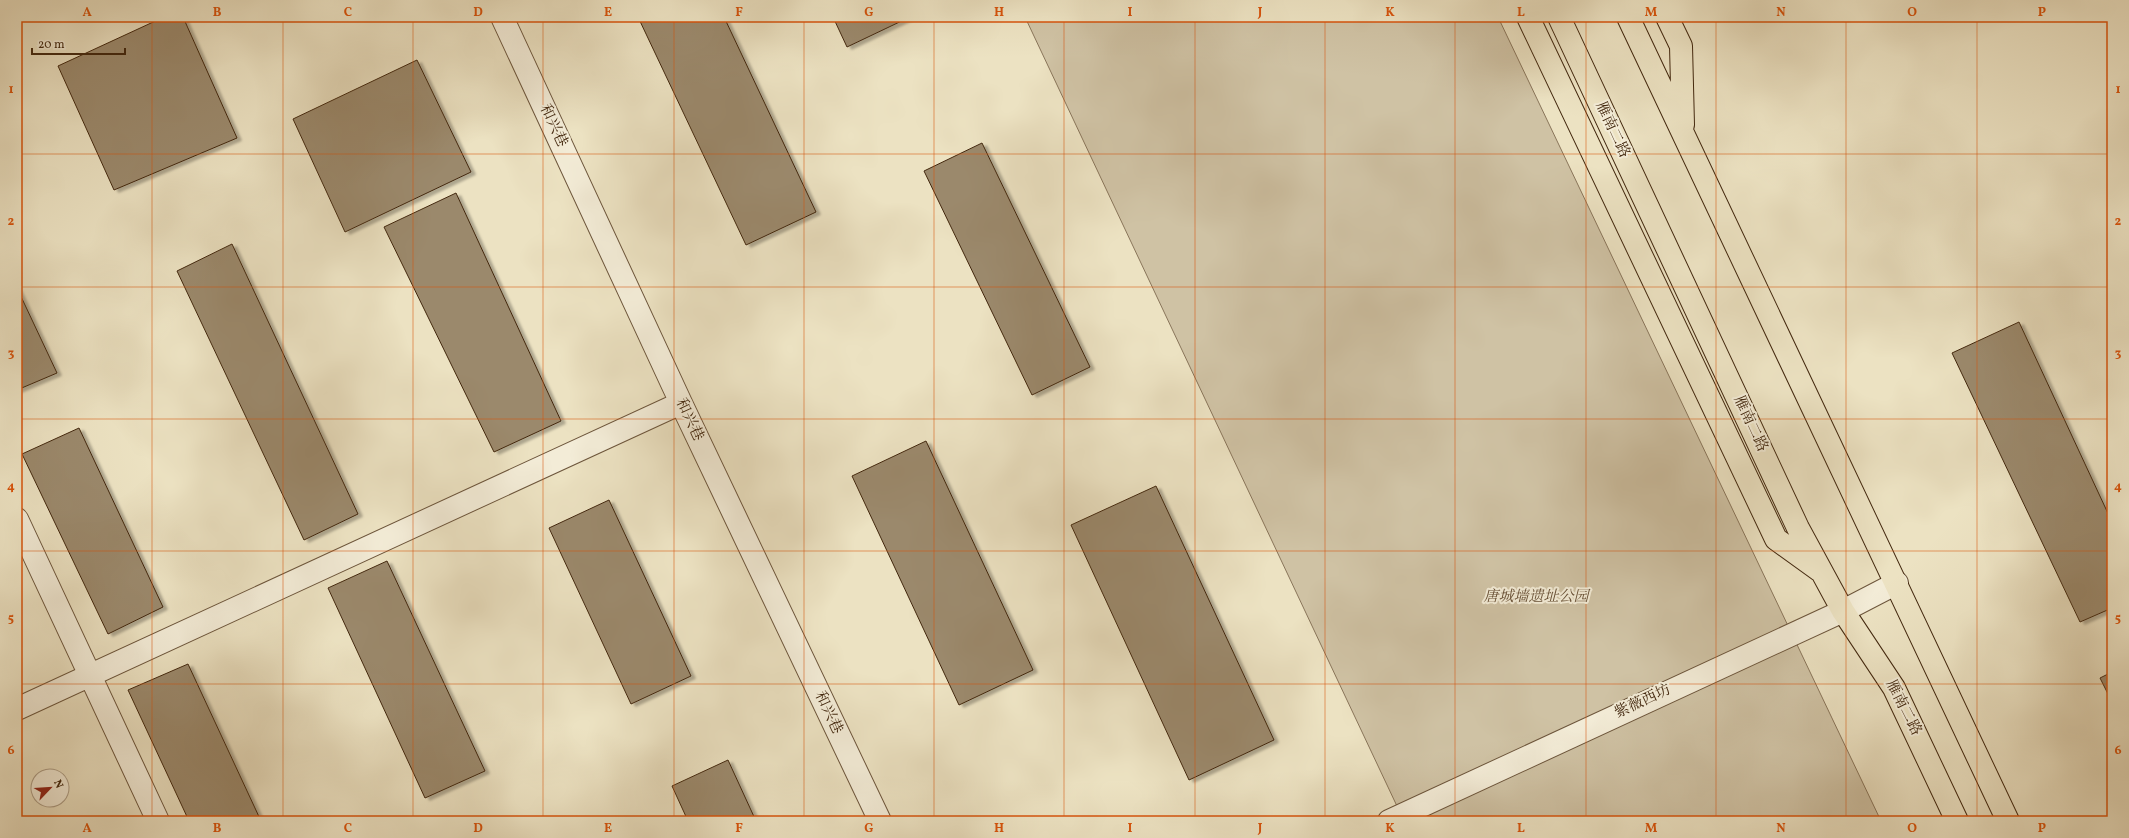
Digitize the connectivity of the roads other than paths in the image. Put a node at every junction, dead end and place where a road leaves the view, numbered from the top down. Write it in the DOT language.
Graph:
graph roads {
  1 [pos="502,17"];
  2 [pos="1528,17"];
  3 [pos="1559,17"];
  4 [pos="1628,17"];
  5 [pos="1667,17"];
  6 [pos="1683,132"];
  7 [pos="681,403"];
  8 [pos="17,519"];
  9 [pos="1824,573"];
  10 [pos="1896,583"];
  11 [pos="1843,611"];
  12 [pos="89,676"];
  13 [pos="17,709"];
  14 [pos="158,821"];
  15 [pos="880,821"];
  16 [pos="1389,821"];
  17 [pos="1957,821"];
  18 [pos="2008,821"];
  1 -- 7 [label="street, 和兴巷"];
  2 -- 9 [label="main road"];
  3 -- 9 [label="main road, 雁南二路"];
  4 -- 6 [label="main road"];
  5 -- 6 [label="main road"];
  6 -- 10 [label="main road"];
  7 -- 12 [label="street"];
  7 -- 15 [label="street, 和兴巷"];
  8 -- 12 [label="street"];
  9 -- 11 [label="main road, 雁南二路"];
  10 -- 11 [label="street, 紫薇西坊"];
  10 -- 18 [label="main road"];
  11 -- 16 [label="street, 紫薇西坊"];
  11 -- 17 [label="main road, 雁南二路"];
  12 -- 13 [label="street"];
  12 -- 14 [label="street"];
}
